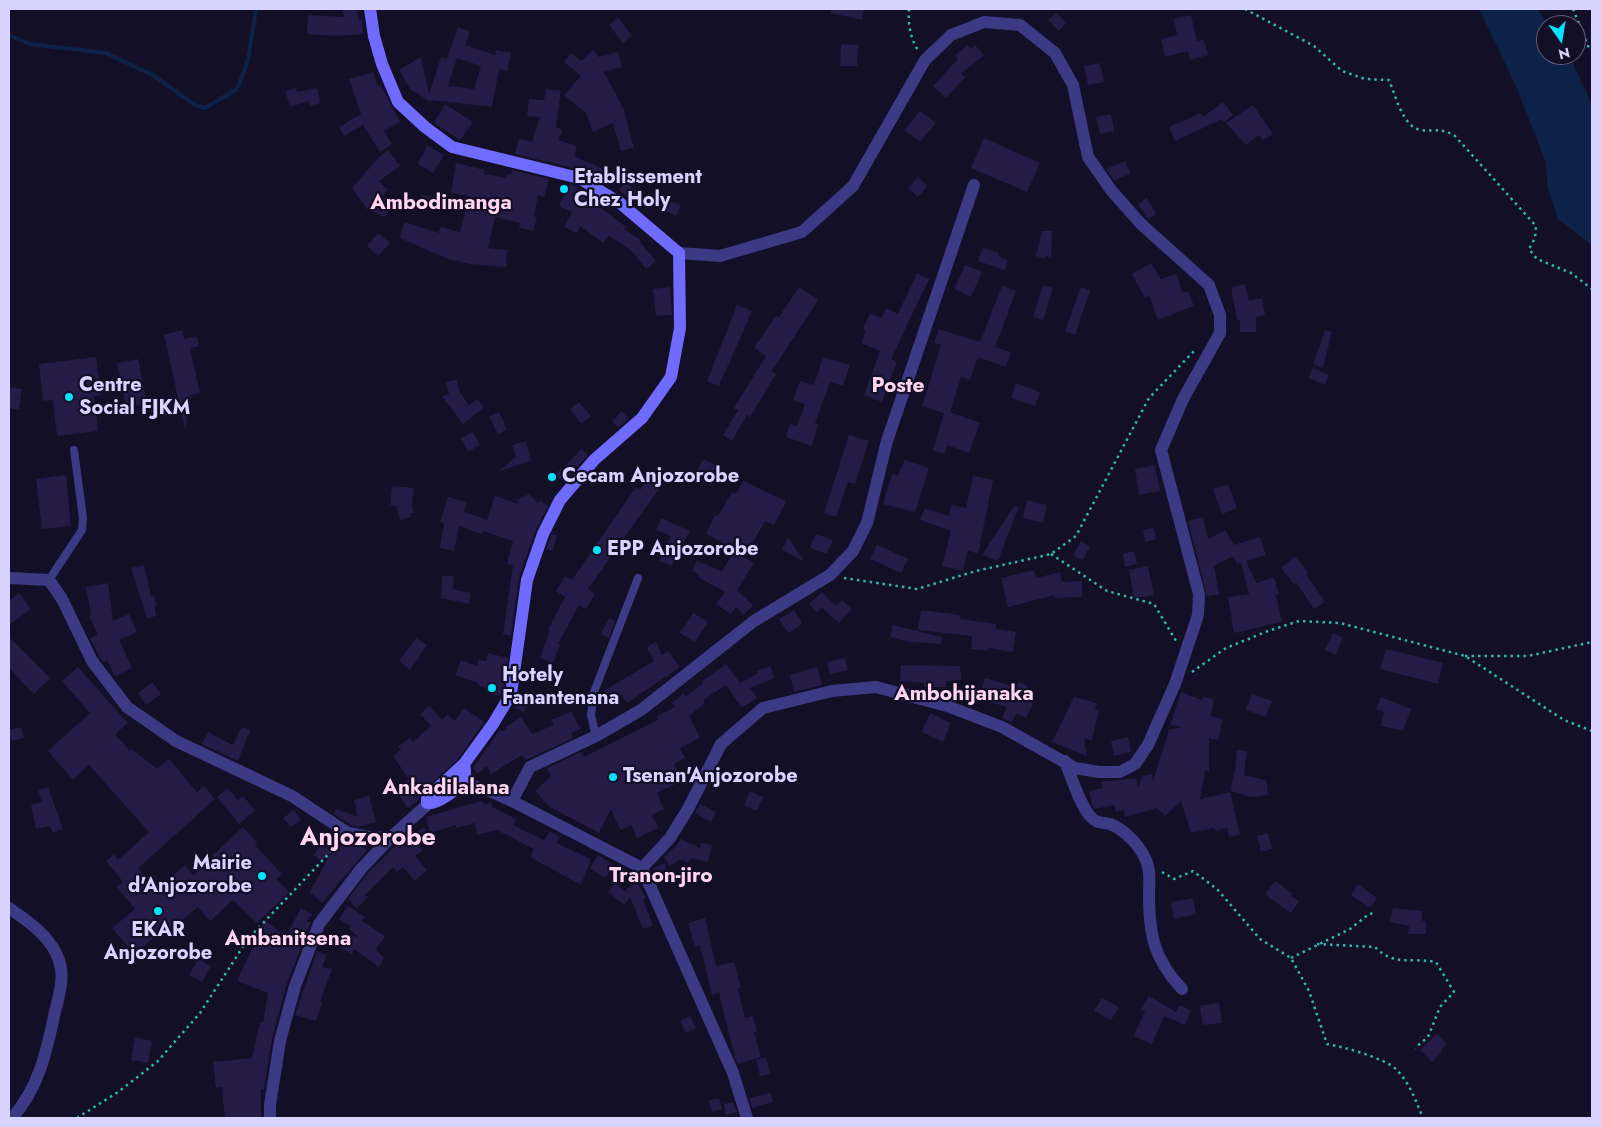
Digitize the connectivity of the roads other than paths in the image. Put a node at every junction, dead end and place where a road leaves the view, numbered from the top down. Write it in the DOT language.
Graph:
graph roads {
  1 [pos="370,9"];
  2 [pos="974,186"];
  3 [pos="678,252"];
  4 [pos="74,450"];
  5 [pos="9,578"];
  6 [pos="638,578"];
  7 [pos="49,580"];
  8 [pos="596,736"];
  9 [pos="1065,761"];
  10 [pos="464,764"];
  11 [pos="464,783"];
  12 [pos="512,801"];
  13 [pos="428,804"];
  14 [pos="390,838"];
  15 [pos="642,868"];
  16 [pos="9,908"];
  17 [pos="1182,989"];
  18 [pos="12,1118"];
  19 [pos="270,1118"];
  20 [pos="747,1118"];
  1 -- 3 [label="main road"];
  2 -- 8 [label="street"];
  3 -- 9 [label="street"];
  3 -- 10 [label="main road"];
  4 -- 7 [label="lane"];
  5 -- 7 [label="street"];
  6 -- 8 [label="lane"];
  7 -- 14 [label="street"];
  8 -- 12 [label="street"];
  9 -- 15 [label="street"];
  9 -- 17 [label="street"];
  10 -- 11 [label="main road"];
  10 -- 13 [label="main road"];
  11 -- 12 [label="street"];
  11 -- 13 [label="main road"];
  12 -- 15 [label="street"];
  13 -- 14 [label="street"];
  14 -- 19 [label="street"];
  15 -- 20 [label="street"];
  16 -- 18 [label="street"];
}
